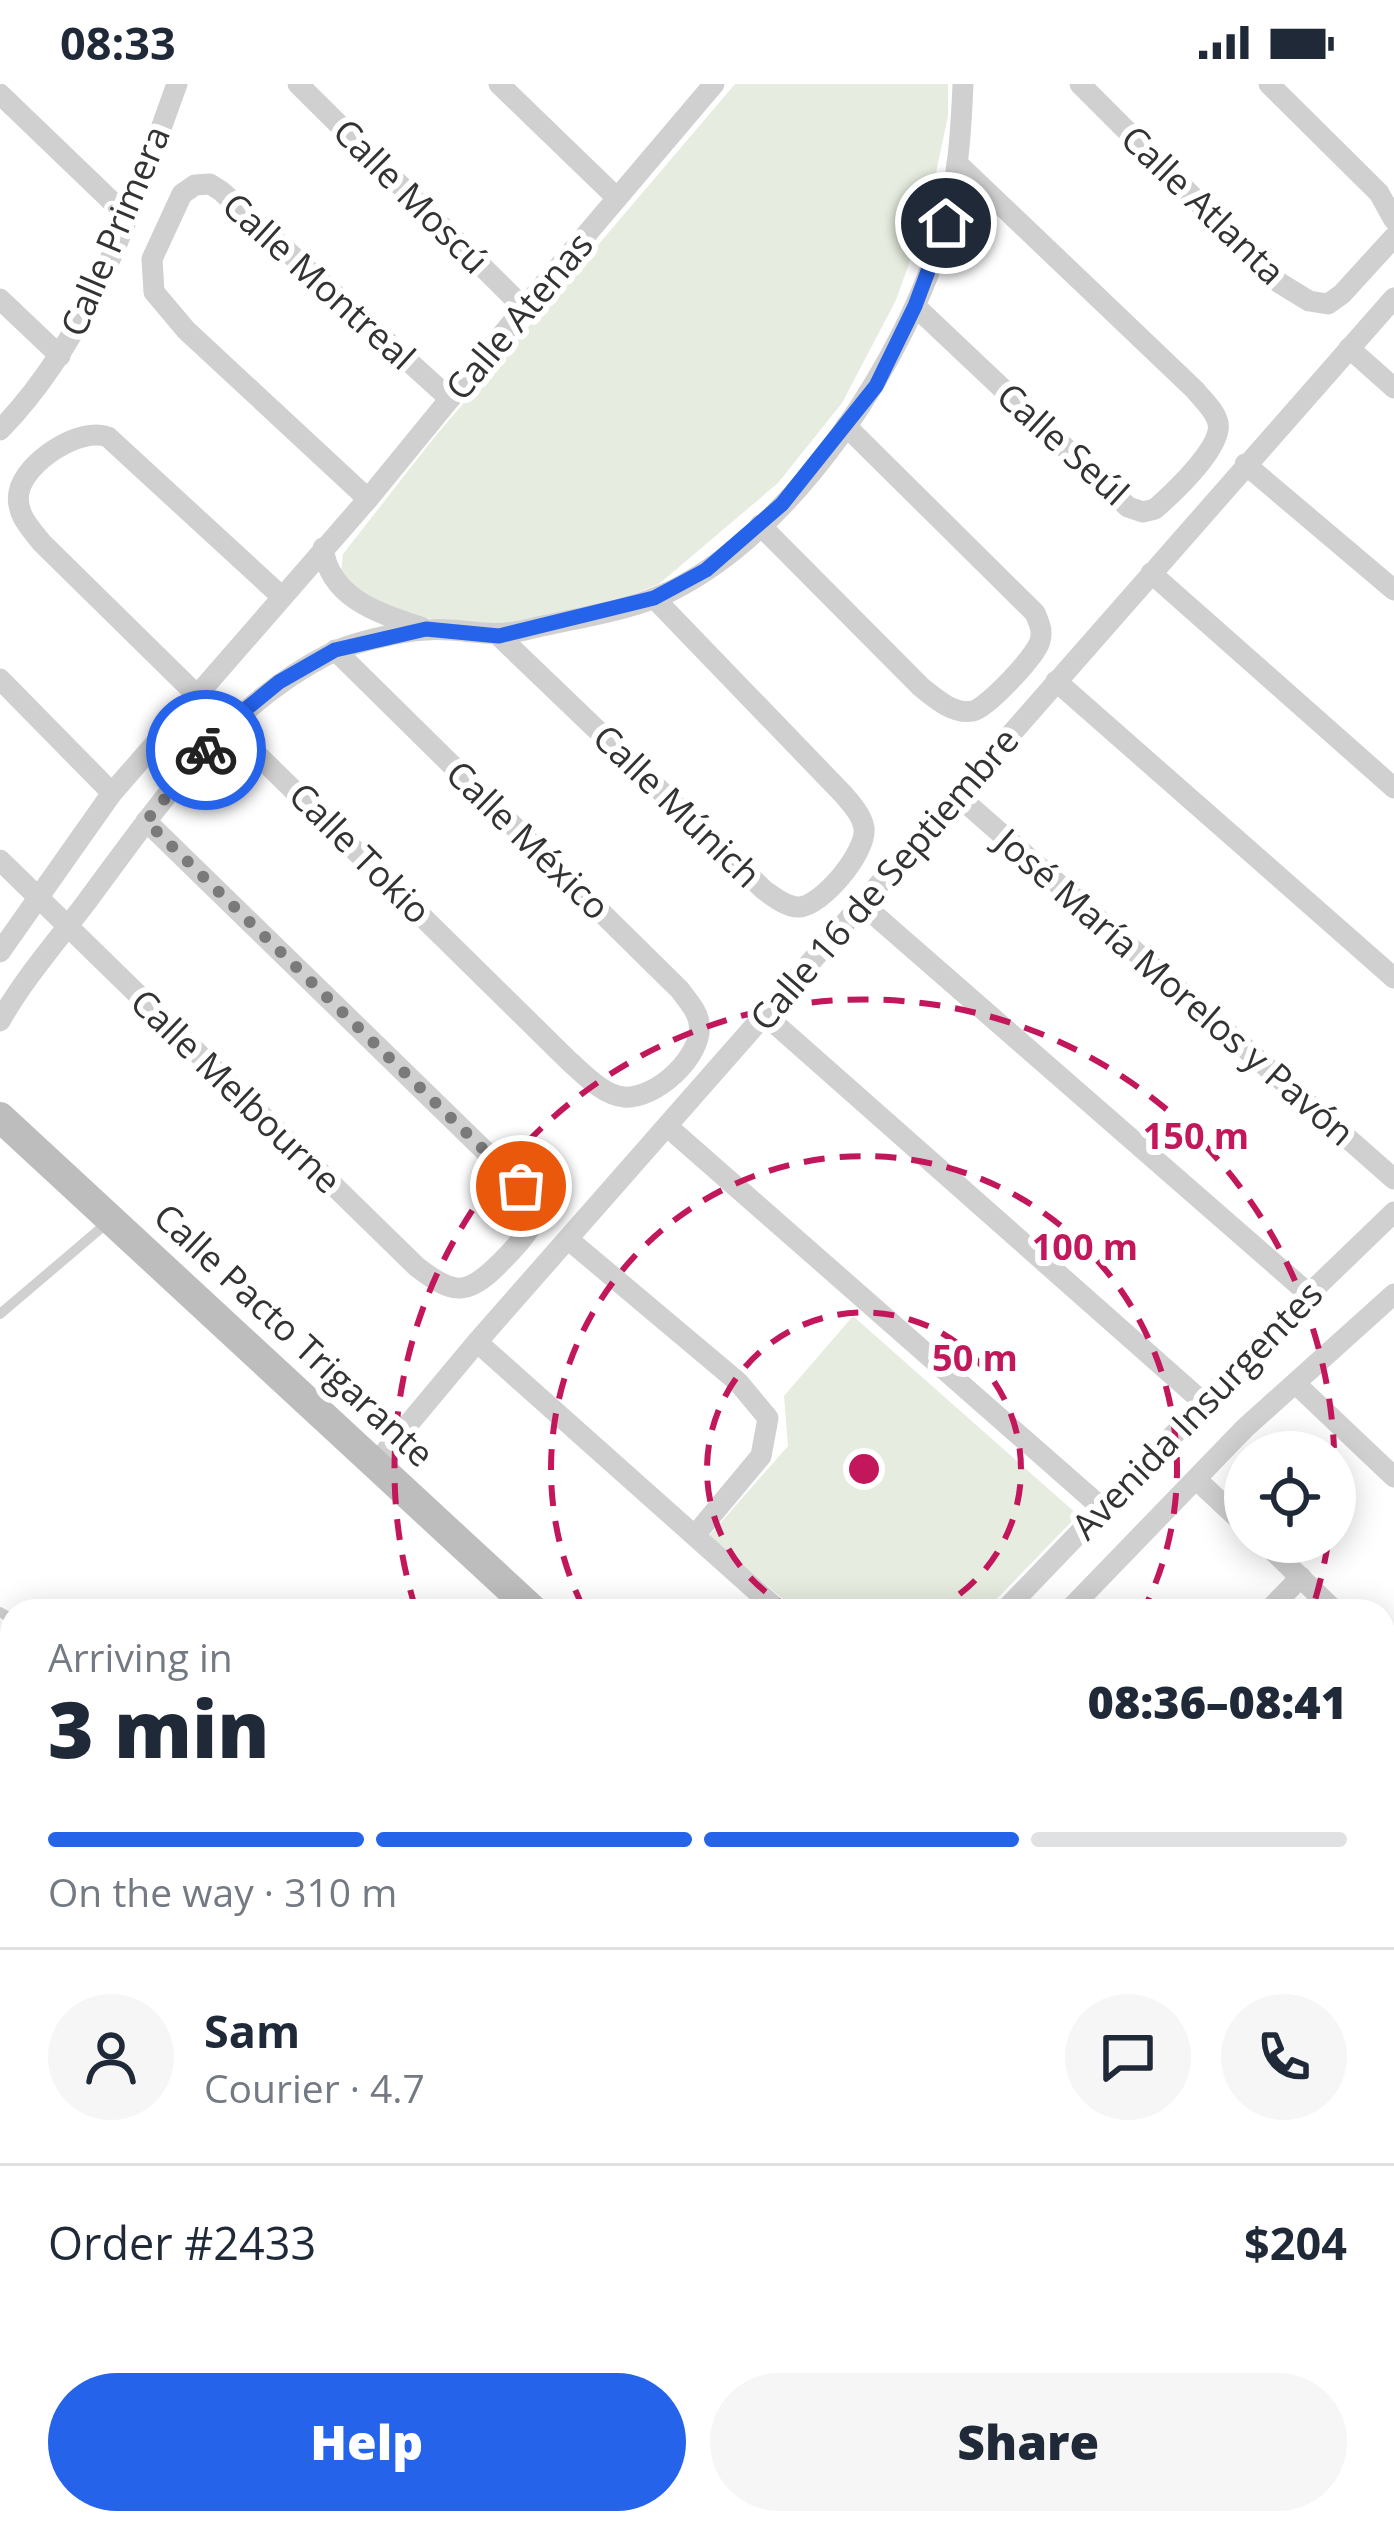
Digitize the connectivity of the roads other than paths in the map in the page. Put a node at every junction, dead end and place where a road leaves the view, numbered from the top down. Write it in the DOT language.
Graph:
graph roads {
  1 [pos="177,84"];
  2 [pos="298,84"];
  3 [pos="500,84"];
  4 [pos="964,84"];
  5 [pos="1080,84"];
  6 [pos="1269,84"];
  7 [pos="703,88"];
  8 [pos="0,94"];
  9 [pos="957,163"];
  10 [pos="617,198"];
  11 [pos="128,218"];
  12 [pos="1394,220"];
  13 [pos="1391,242"];
  14 [pos="1394,298"];
  15 [pos="0,299"];
  16 [pos="915,306"];
  17 [pos="524,308"];
  18 [pos="1349,348"];
  19 [pos="60,356"];
  20 [pos="1394,388"];
  21 [pos="450,399"];
  22 [pos="846,426"];
  23 [pos="0,430"];
  24 [pos="1245,464"];
  25 [pos="368,499"];
  26 [pos="760,525"];
  27 [pos="323,548"];
  28 [pos="1151,573"];
  29 [pos="1394,590"];
  30 [pos="282,598"];
  31 [pos="654,598"];
  32 [pos="426,629"];
  33 [pos="499,636"];
  34 [pos="335,650"];
  35 [pos="0,680"];
  36 [pos="1056,681"];
  37 [pos="198,695"];
  38 [pos="229,723"];
  39 [pos="1394,788"];
  40 [pos="112,793"];
  41 [pos="957,795"];
  42 [pos="146,821"];
  43 [pos="0,860"];
  44 [pos="36,896"];
  45 [pos="862,904"];
  46 [pos="67,927"];
  47 [pos="0,952"];
  48 [pos="1394,978"];
  49 [pos="765,1015"];
  50 [pos="0,1022"];
  51 [pos="698,1040"];
  52 [pos="2,1122"];
  53 [pos="668,1126"];
  54 [pos="1394,1179"];
  55 [pos="1394,1212"];
  56 [pos="111,1220"];
  57 [pos="569,1240"];
  58 [pos="1309,1294"];
  59 [pos="1394,1295"];
  60 [pos="0,1314"];
  61 [pos="478,1342"];
  62 [pos="1296,1384"];
  63 [pos="1204,1403"];
  64 [pos="376,1463"];
  65 [pos="1394,1477"];
  66 [pos="1196,1479"];
  67 [pos="1224,1505"];
  68 [pos="1101,1507"];
  69 [pos="695,1534"];
  70 [pos="1286,1563"];
  71 [pos="1300,1576"];
  72 [pos="522,1599"];
  73 [pos="766,1599"];
  74 [pos="1015,1599"];
  75 [pos="1080,1599"];
  76 [pos="1279,1599"];
  77 [pos="1323,1599"];
  1 -- 11 [label="street, Calle Primera"];
  2 -- 17 [label="street, Calle Moscú"];
  3 -- 10 [label="street"];
  4 -- 9 [label="street"];
  5 -- 13 [label="street, Calle Atlanta"];
  6 -- 12 [label="street"];
  7 -- 10 [label="street, Calle Atenas"];
  8 -- 11 [label="street"];
  9 -- 16 [label="street"];
  9 -- 16 [label="street, Calle Seúl"];
  10 -- 17 [label="street, Calle Atenas"];
  11 -- 19 [label="street, Calle Primera"];
  14 -- 18 [label="street, Calle 16 de Septiembre"];
  15 -- 19 [label="street"];
  16 -- 22 [label="street"];
  17 -- 21 [label="street, Calle Atenas"];
  18 -- 20 [label="street"];
  18 -- 24 [label="street, Calle 16 de Septiembre"];
  19 -- 23 [label="street, Calle Primera"];
  21 -- 25 [label="street, Calle Atenas"];
  21 -- 25 [label="street, Calle Montreal"];
  22 -- 26 [label="street"];
  22 -- 26 [label="street"];
  24 -- 28 [label="street, Calle 16 de Septiembre"];
  24 -- 29 [label="street"];
  25 -- 27 [label="street, Calle Atenas"];
  26 -- 31 [label="street"];
  27 -- 30 [label="street, Calle Atenas"];
  27 -- 32 [label="street"];
  28 -- 36 [label="street, Calle 16 de Septiembre"];
  28 -- 39 [label="street"];
  30 -- 37 [label="street, Calle Atenas"];
  30 -- 37 [label="street, Calle Tokio"];
  31 -- 33 [label="street"];
  31 -- 33 [label="street, Calle Múnich"];
  32 -- 33 [label="street"];
  32 -- 34 [label="street"];
  34 -- 38 [label="street"];
  34 -- 51 [label="street, Calle México"];
  35 -- 40 [label="street"];
  36 -- 41 [label="street, Calle 16 de Septiembre"];
  36 -- 48 [label="street"];
  37 -- 38 [label="street, Calle Tokio"];
  37 -- 40 [label="street, Calle Atenas"];
  38 -- 42 [label="street"];
  38 -- 51 [label="street, Calle Tokio"];
  40 -- 44 [label="street, Calle Atenas"];
  41 -- 45 [label="street, Calle 16 de Septiembre"];
  41 -- 54 [label="street, José María Morelos y Pavón"];
  42 -- 46 [label="street"];
  42 -- 46 [label="street, Calle Melbourne"];
  43 -- 44 [label="street, Calle Melbourne"];
  44 -- 46 [label="street, Calle Melbourne"];
  44 -- 47 [label="street, Calle Atenas"];
  45 -- 49 [label="street, Calle 16 de Septiembre"];
  45 -- 58 [label="street"];
  46 -- 50 [label="street"];
  49 -- 53 [label="street, Calle 16 de Septiembre"];
  49 -- 63 [label="street"];
  52 -- 56 [label="street, Calle Pacto Trigarante"];
  53 -- 57 [label="street, Calle 16 de Septiembre"];
  53 -- 68 [label="street"];
  55 -- 58 [label="street, Avenida Insurgentes"];
  56 -- 60 [label="lane"];
  56 -- 64 [label="street, Calle Pacto Trigarante"];
  57 -- 61 [label="street, Calle 16 de Septiembre"];
  57 -- 69 [label="street"];
  58 -- 63 [label="street, Avenida Insurgentes"];
  59 -- 62 [label="street, Avenida Insurgentes"];
  61 -- 64 [label="street, Calle 16 de Septiembre"];
  61 -- 69 [label="street"];
  62 -- 65 [label="street"];
  62 -- 66 [label="street, Avenida Insurgentes"];
  63 -- 68 [label="street, Avenida Insurgentes"];
  64 -- 72 [label="street, Calle Pacto Trigarante"];
  66 -- 67 [label="street"];
  66 -- 75 [label="street, Avenida Insurgentes"];
  68 -- 74 [label="street, Avenida Insurgentes"];
  69 -- 73 [label="street"];
  70 -- 71 [label="street"];
  71 -- 76 [label="street"];
  71 -- 77 [label="street"];
}
